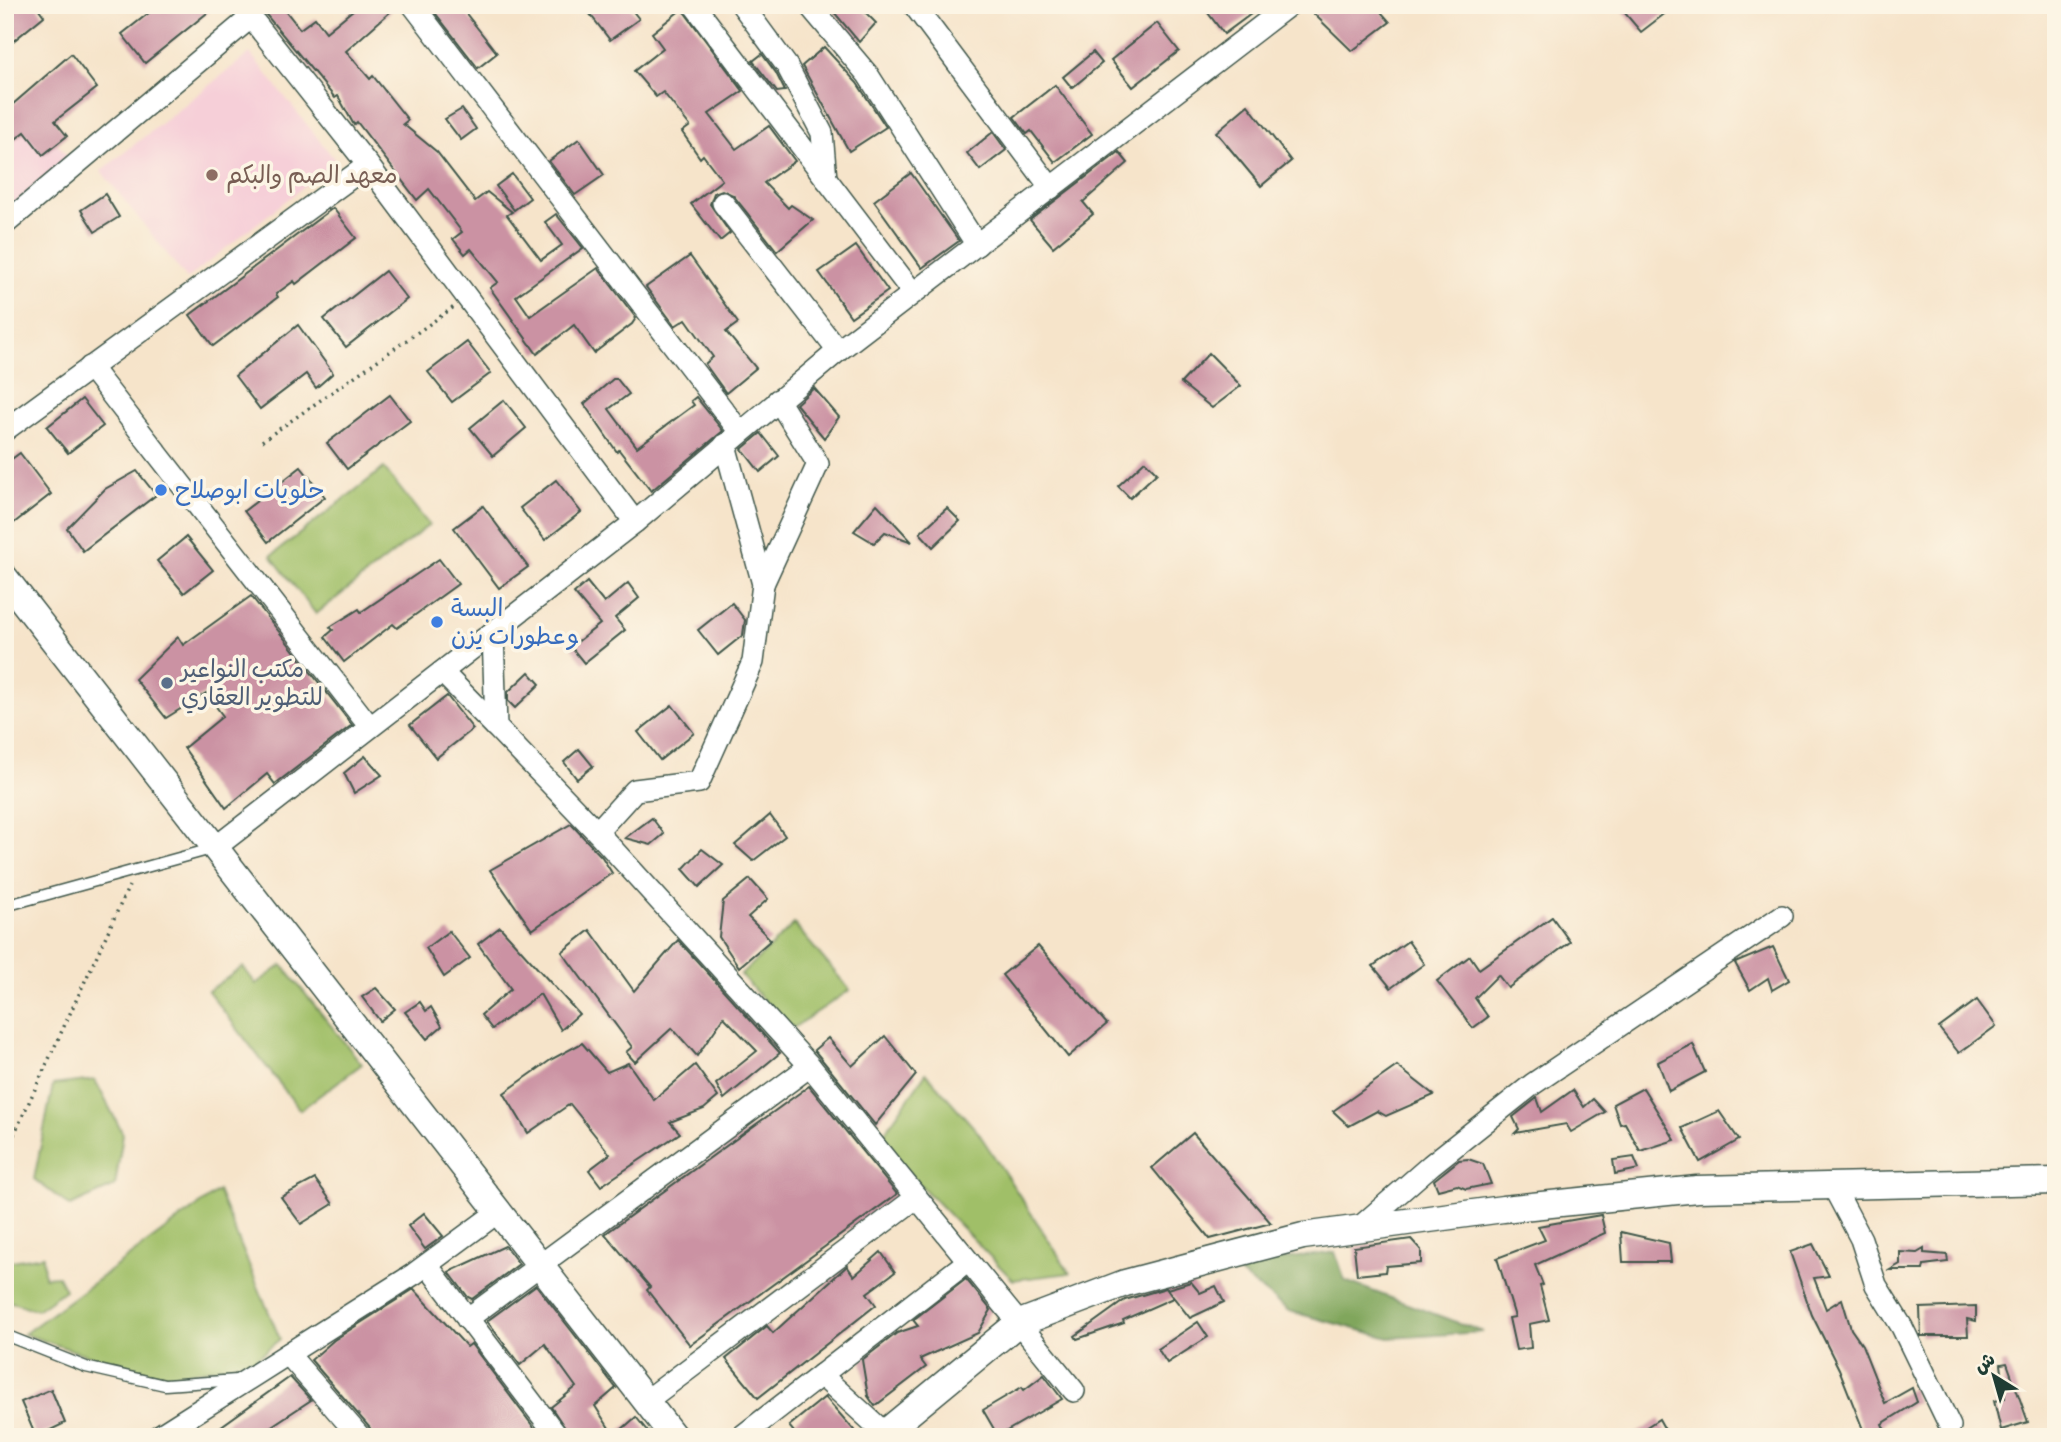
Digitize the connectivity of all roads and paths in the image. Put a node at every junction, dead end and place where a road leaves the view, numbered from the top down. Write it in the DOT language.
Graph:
graph roads {
  1 [pos="413,5"];
  2 [pos="694,5"];
  3 [pos="742,5"];
  4 [pos="809,5"];
  5 [pos="914,5"];
  6 [pos="1289,5"];
  7 [pos="245,11"];
  8 [pos="368,165"];
  9 [pos="826,178"];
  10 [pos="1051,188"];
  11 [pos="723,203"];
  12 [pos="5,224"];
  13 [pos="977,245"];
  14 [pos="914,293"];
  15 [pos="467,298"];
  16 [pos="838,351"];
  17 [pos="90,367"];
  18 [pos="778,400"];
  19 [pos="5,430"];
  20 [pos="733,438"];
  21 [pos="262,441"];
  22 [pos="635,522"];
  23 [pos="5,578"];
  24 [pos="763,584"];
  25 [pos="493,632"];
  26 [pos="442,672"];
  27 [pos="370,727"];
  28 [pos="496,727"];
  29 [pos="597,832"];
  30 [pos="216,847"];
  31 [pos="133,876"];
  32 [pos="5,906"];
  33 [pos="1782,916"];
  34 [pos="810,1066"];
  35 [pos="5,1154"];
  36 [pos="2056,1181"];
  37 [pos="1833,1186"];
  38 [pos="916,1198"];
  39 [pos="498,1212"];
  40 [pos="1359,1228"];
  41 [pos="968,1262"];
  42 [pos="427,1265"];
  43 [pos="540,1265"];
  44 [pos="467,1319"];
  45 [pos="1017,1324"];
  46 [pos="5,1335"];
  47 [pos="288,1354"];
  48 [pos="821,1375"];
  49 [pos="247,1380"];
  50 [pos="1074,1391"];
  51 [pos="646,1401"];
  52 [pos="1951,1426"];
  53 [pos="885,1435"];
  54 [pos="157,1437"];
  55 [pos="360,1437"];
  56 [pos="558,1437"];
  57 [pos="674,1437"];
  58 [pos="741,1437"];
  1 -- 20 [label="street"];
  2 -- 9 [label="street"];
  3 -- 9 [label="street"];
  4 -- 13 [label="street"];
  5 -- 10 [label="street"];
  6 -- 10 [label="street"];
  7 -- 8 [label="street"];
  7 -- 12 [label="street"];
  8 -- 15 [label="street"];
  8 -- 17 [label="street"];
  9 -- 14 [label="street"];
  10 -- 13 [label="street"];
  11 -- 16 [label="street"];
  13 -- 14 [label="street"];
  14 -- 16 [label="street"];
  15 -- 21 [label="path"];
  15 -- 22 [label="street"];
  16 -- 18 [label="street"];
  17 -- 19 [label="street"];
  17 -- 27 [label="street"];
  18 -- 20 [label="street"];
  18 -- 24 [label="street"];
  20 -- 22 [label="street"];
  20 -- 24 [label="street"];
  22 -- 25 [label="street"];
  23 -- 30 [label="street"];
  24 -- 29 [label="street"];
  25 -- 26 [label="street"];
  25 -- 28 [label="street"];
  26 -- 27 [label="street"];
  26 -- 28 [label="street"];
  27 -- 30 [label="street"];
  28 -- 29 [label="street"];
  29 -- 34 [label="street"];
  30 -- 32 [label="lane"];
  30 -- 39 [label="street"];
  31 -- 35 [label="path"];
  33 -- 40 [label="street"];
  34 -- 38 [label="street"];
  34 -- 43 [label="street"];
  36 -- 37 [label="street"];
  37 -- 40 [label="street"];
  37 -- 52 [label="street"];
  38 -- 41 [label="street"];
  38 -- 51 [label="street"];
  39 -- 42 [label="street"];
  39 -- 43 [label="street"];
  40 -- 45 [label="street"];
  41 -- 45 [label="street"];
  41 -- 48 [label="street"];
  42 -- 44 [label="street"];
  42 -- 47 [label="street"];
  43 -- 44 [label="street"];
  43 -- 51 [label="street"];
  44 -- 56 [label="street"];
  45 -- 50 [label="street"];
  45 -- 53 [label="street"];
  46 -- 49 [label="lane"];
  47 -- 49 [label="street"];
  47 -- 55 [label="street"];
  48 -- 53 [label="street"];
  48 -- 58 [label="street"];
  49 -- 54 [label="street"];
  51 -- 57 [label="street"];
}
